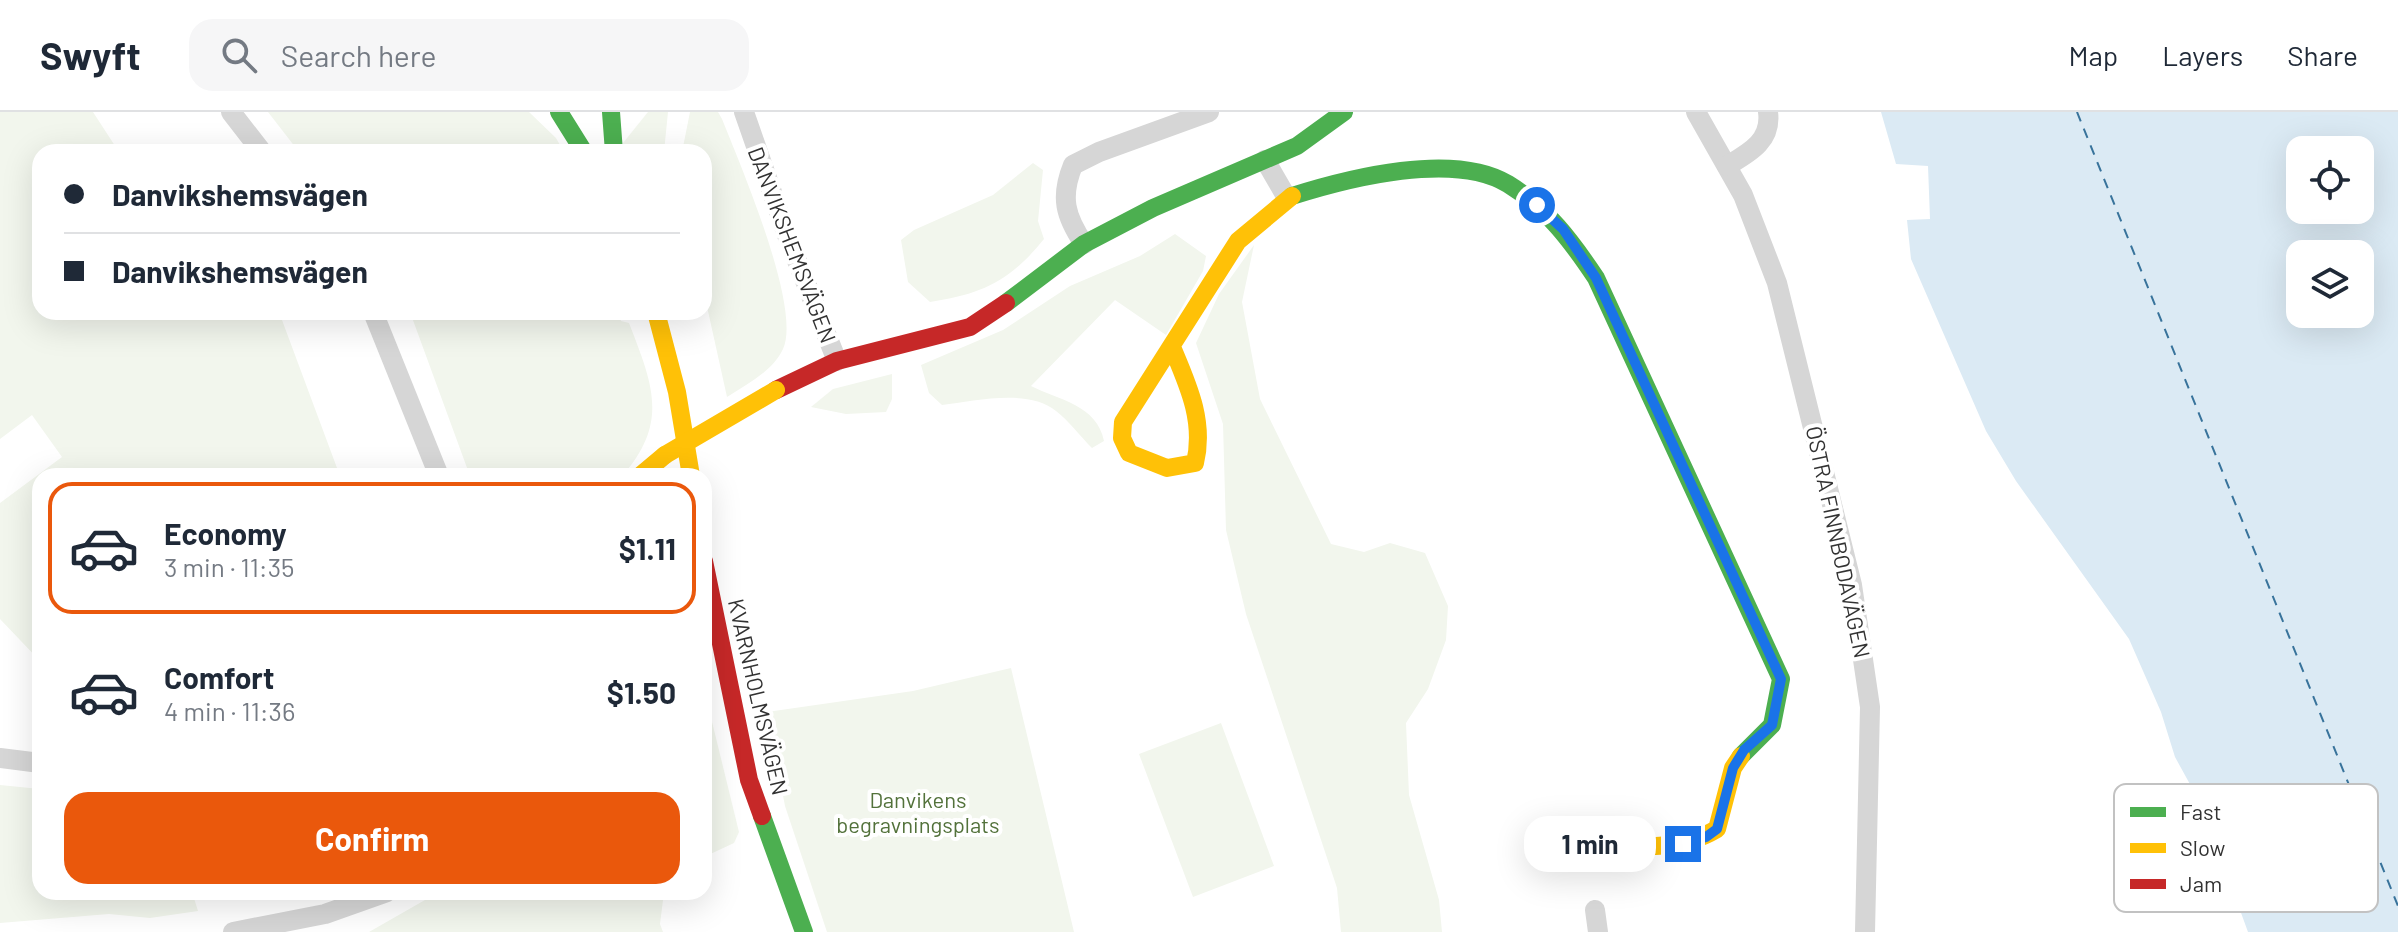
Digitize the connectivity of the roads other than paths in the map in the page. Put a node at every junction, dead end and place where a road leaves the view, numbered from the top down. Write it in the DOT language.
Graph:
graph roads {
  1 [pos="231,112"];
  2 [pos="559,112"];
  3 [pos="611,112"];
  4 [pos="1209,112"];
  5 [pos="1344,112"];
  6 [pos="1696,112"];
  7 [pos="1768,112"];
  8 [pos="743,118"];
  9 [pos="256,144"];
  10 [pos="579,144"];
  11 [pos="613,144"];
  12 [pos="1265,160"];
  13 [pos="1727,166"];
  14 [pos="1287,198"];
  15 [pos="1084,244"];
  16 [pos="376,320"];
  17 [pos="658,320"];
  18 [pos="1172,347"];
  19 [pos="837,361"];
  20 [pos="436,468"];
  21 [pos="650,468"];
  22 [pos="690,468"];
  23 [pos="712,600"];
  24 [pos="0,758"];
  25 [pos="32,762"];
  26 [pos="1590,841"];
  27 [pos="364,900"];
  28 [pos="1595,910"];
  29 [pos="233,932"];
  30 [pos="804,932"];
  31 [pos="1598,932"];
  32 [pos="1865,932"];
  1 -- 9 [label="street"];
  2 -- 10 [label="street"];
  3 -- 11 [label="street"];
  4 -- 15 [label="street"];
  5 -- 12 [label="street, DANVIKSHEMSVÄGEN"];
  6 -- 13 [label="street, ÖSTRA FINNBODAVÄGEN"];
  7 -- 13 [label="street"];
  8 -- 19 [label="street, DANVIKSHEMSVÄGEN"];
  12 -- 14 [label="street"];
  12 -- 15 [label="street, DANVIKSHEMSVÄGEN"];
  13 -- 32 [label="street, ÖSTRA FINNBODAVÄGEN"];
  14 -- 18 [label="street"];
  14 -- 26 [label="street"];
  15 -- 19 [label="street, DANVIKSHEMSVÄGEN"];
  16 -- 20 [label="street"];
  17 -- 22 [label="street"];
  18 -- 18 [label="street"];
  19 -- 21 [label="street, DANVIKSHEMSVÄGEN, bridge"];
  23 -- 30 [label="street, KVARNHOLMSVÄGEN"];
  24 -- 25 [label="street"];
  27 -- 29 [label="street"];
  28 -- 31 [label="street"];
}
